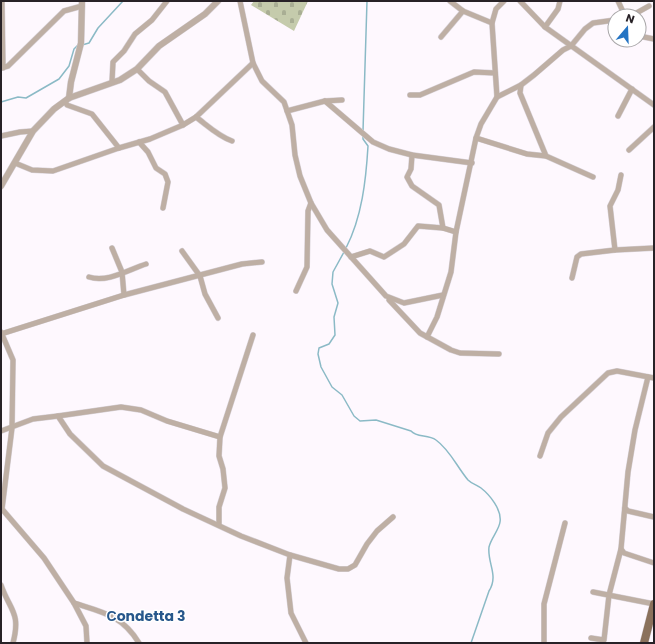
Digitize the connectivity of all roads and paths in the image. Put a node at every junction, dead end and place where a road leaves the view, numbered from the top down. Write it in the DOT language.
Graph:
graph roads {
  1 [pos="2,1"];
  2 [pos="167,1"];
  3 [pos="218,1"];
  4 [pos="240,1"];
  5 [pos="450,1"];
  6 [pos="504,1"];
  7 [pos="520,1"];
  8 [pos="560,1"];
  9 [pos="82,4"];
  10 [pos="649,6"];
  11 [pos="645,8"];
  12 [pos="463,11"];
  13 [pos="607,21"];
  14 [pos="492,23"];
  15 [pos="1,24"];
  16 [pos="545,27"];
  17 [pos="441,37"];
  18 [pos="571,46"];
  19 [pos="253,63"];
  20 [pos="2,68"];
  21 [pos="137,69"];
  22 [pos="495,73"];
  23 [pos="112,82"];
  24 [pos="521,85"];
  25 [pos="632,89"];
  26 [pos="410,95"];
  27 [pos="497,98"];
  28 [pos="67,100"];
  29 [pos="342,100"];
  30 [pos="325,101"];
  31 [pos="654,105"];
  32 [pos="287,111"];
  33 [pos="618,116"];
  34 [pos="196,117"];
  35 [pos="183,125"];
  36 [pos="654,127"];
  37 [pos="33,131"];
  38 [pos="1,136"];
  39 [pos="476,138"];
  40 [pos="232,141"];
  41 [pos="140,142"];
  42 [pos="119,148"];
  43 [pos="629,150"];
  44 [pos="412,155"];
  45 [pos="546,156"];
  46 [pos="15,163"];
  47 [pos="472,163"];
  48 [pos="621,175"];
  49 [pos="593,177"];
  50 [pos="1,186"];
  51 [pos="310,203"];
  52 [pos="163,208"];
  53 [pos="443,228"];
  54 [pos="456,232"];
  55 [pos="112,248"];
  56 [pos="654,248"];
  57 [pos="615,250"];
  58 [pos="182,251"];
  59 [pos="351,257"];
  60 [pos="262,262"];
  61 [pos="146,264"];
  62 [pos="122,272"];
  63 [pos="200,276"];
  64 [pos="89,278"];
  65 [pos="572,278"];
  66 [pos="296,291"];
  67 [pos="124,295"];
  68 [pos="443,295"];
  69 [pos="386,296"];
  70 [pos="218,318"];
  71 [pos="2,333"];
  72 [pos="253,335"];
  73 [pos="427,337"];
  74 [pos="499,354"];
  75 [pos="648,377"];
  76 [pos="654,378"];
  77 [pos="58,416"];
  78 [pos="12,428"];
  79 [pos="1,431"];
  80 [pos="220,437"];
  81 [pos="540,456"];
  82 [pos="625,508"];
  83 [pos="2,509"];
  84 [pos="1,517"];
  85 [pos="654,517"];
  86 [pos="393,518"];
  87 [pos="565,523"];
  88 [pos="219,525"];
  89 [pos="621,549"];
  90 [pos="290,555"];
  91 [pos="654,563"];
  92 [pos="1,585"];
  93 [pos="593,592"];
  94 [pos="609,595"];
  95 [pos="74,602"];
  96 [pos="654,604"];
  97 [pos="591,638"];
  98 [pos="13,643"];
  99 [pos="87,643"];
  100 [pos="139,643"];
  101 [pos="306,643"];
  102 [pos="544,643"];
  103 [pos="644,643"];
  1 -- 15 [label="street"];
  2 -- 23 [label="street"];
  3 -- 21 [label="street"];
  4 -- 19 [label="street"];
  5 -- 12 [label="street"];
  6 -- 14 [label="street"];
  7 -- 16 [label="street"];
  8 -- 16 [label="street"];
  9 -- 20 [label="street"];
  9 -- 28 [label="street"];
  10 -- 11 [label="street"];
  12 -- 14 [label="street"];
  12 -- 17 [label="street"];
  13 -- 18 [label="street"];
  14 -- 22 [label="street"];
  15 -- 20 [label="street"];
  16 -- 18 [label="street"];
  18 -- 24 [label="street"];
  18 -- 25 [label="street"];
  19 -- 32 [label="street"];
  19 -- 34 [label="street"];
  21 -- 23 [label="street"];
  21 -- 35 [label="street"];
  22 -- 26 [label="street"];
  22 -- 27 [label="street"];
  23 -- 28 [label="street"];
  24 -- 27 [label="street"];
  24 -- 45 [label="street"];
  25 -- 31 [label="street"];
  25 -- 33 [label="street"];
  27 -- 39 [label="street"];
  28 -- 37 [label="street"];
  28 -- 42 [label="street"];
  29 -- 30 [label="street"];
  30 -- 32 [label="street"];
  30 -- 44 [label="street"];
  32 -- 51 [label="street"];
  34 -- 35 [label="street"];
  34 -- 40 [label="street"];
  35 -- 41 [label="street"];
  36 -- 43 [label="street"];
  37 -- 38 [label="street"];
  37 -- 46 [label="street"];
  39 -- 45 [label="street"];
  39 -- 47 [label="street"];
  41 -- 42 [label="street"];
  41 -- 52 [label="street"];
  42 -- 46 [label="street"];
  44 -- 47 [label="street"];
  44 -- 53 [label="street"];
  45 -- 49 [label="street"];
  46 -- 50 [label="street"];
  47 -- 54 [label="street"];
  48 -- 57 [label="street"];
  51 -- 59 [label="street"];
  51 -- 66 [label="street"];
  53 -- 54 [label="street"];
  53 -- 59 [label="street"];
  54 -- 68 [label="street"];
  55 -- 62 [label="street"];
  56 -- 57 [label="street"];
  57 -- 65 [label="street"];
  58 -- 63 [label="street"];
  59 -- 69 [label="street"];
  60 -- 63 [label="street"];
  61 -- 62 [label="street"];
  62 -- 64 [label="street"];
  62 -- 67 [label="street"];
  63 -- 67 [label="street"];
  63 -- 70 [label="street"];
  67 -- 71 [label="street"];
  68 -- 69 [label="street"];
  68 -- 73 [label="street"];
  69 -- 73 [label="street"];
  71 -- 78 [label="street"];
  72 -- 80 [label="street"];
  73 -- 74 [label="street"];
  75 -- 76 [label="street"];
  75 -- 81 [label="street"];
  75 -- 82 [label="street"];
  77 -- 78 [label="street"];
  77 -- 80 [label="street"];
  77 -- 88 [label="street"];
  78 -- 79 [label="street"];
  78 -- 83 [label="street"];
  80 -- 88 [label="street"];
  82 -- 85 [label="street"];
  82 -- 89 [label="street"];
  83 -- 84 [label="street"];
  83 -- 95 [label="street"];
  86 -- 90 [label="street"];
  87 -- 102 [label="street"];
  88 -- 90 [label="street"];
  89 -- 91 [label="street"];
  89 -- 94 [label="street"];
  90 -- 101 [label="street"];
  92 -- 98 [label="street"];
  93 -- 94 [label="street"];
  94 -- 96 [label="street"];
  94 -- 97 [label="street"];
  95 -- 99 [label="street"];
  95 -- 100 [label="street"];
  96 -- 103 [label="main road"];
}
